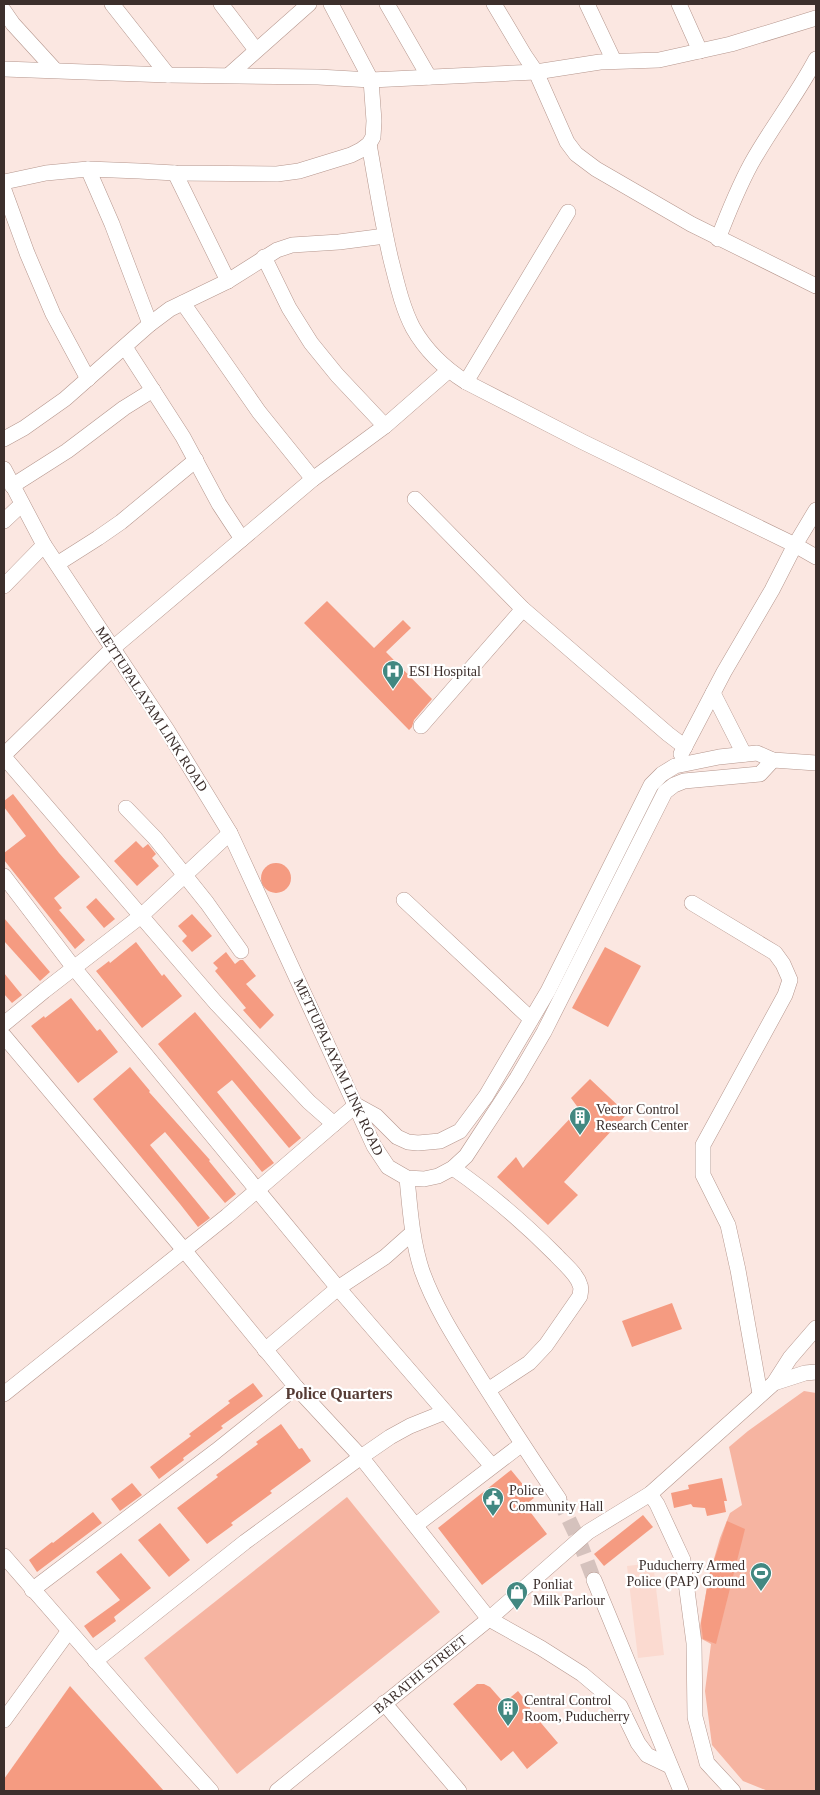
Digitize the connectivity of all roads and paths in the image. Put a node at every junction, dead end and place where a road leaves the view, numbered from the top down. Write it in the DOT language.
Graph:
graph roads {
  1 [pos="112,4"];
  2 [pos="221,4"];
  3 [pos="309,4"];
  4 [pos="331,4"];
  5 [pos="387,4"];
  6 [pos="494,4"];
  7 [pos="587,4"];
  8 [pos="678,4"];
  9 [pos="4,11"];
  10 [pos="816,18"];
  11 [pos="256,50"];
  12 [pos="700,51"];
  13 [pos="816,58"];
  14 [pos="614,61"];
  15 [pos="4,70"];
  16 [pos="55,70"];
  17 [pos="536,72"];
  18 [pos="168,75"];
  19 [pos="229,75"];
  20 [pos="429,77"];
  21 [pos="371,80"];
  22 [pos="368,144"];
  23 [pos="88,170"];
  24 [pos="174,174"];
  25 [pos="4,182"];
  26 [pos="4,190"];
  27 [pos="568,212"];
  28 [pos="385,236"];
  29 [pos="718,239"];
  30 [pos="264,257"];
  31 [pos="228,281"];
  32 [pos="816,286"];
  33 [pos="183,303"];
  34 [pos="150,324"];
  35 [pos="125,347"];
  36 [pos="448,371"];
  37 [pos="88,380"];
  38 [pos="466,382"];
  39 [pos="153,390"];
  40 [pos="385,426"];
  41 [pos="4,439"];
  42 [pos="196,460"];
  43 [pos="4,469"];
  44 [pos="313,479"];
  45 [pos="12,486"];
  46 [pos="415,499"];
  47 [pos="22,504"];
  48 [pos="816,510"];
  49 [pos="4,521"];
  50 [pos="242,539"];
  51 [pos="44,545"];
  52 [pos="794,545"];
  53 [pos="816,557"];
  54 [pos="57,564"];
  55 [pos="4,586"];
  56 [pos="522,609"];
  57 [pos="113,648"];
  58 [pos="713,693"];
  59 [pos="421,726"];
  60 [pos="685,747"];
  61 [pos="744,754"];
  62 [pos="4,756"];
  63 [pos="773,760"];
  64 [pos="816,763"];
  65 [pos="675,766"];
  66 [pos="126,808"];
  67 [pos="230,833"];
  68 [pos="184,875"];
  69 [pos="4,876"];
  70 [pos="404,900"];
  71 [pos="692,904"];
  72 [pos="141,916"];
  73 [pos="241,951"];
  74 [pos="74,968"];
  75 [pos="532,1019"];
  76 [pos="4,1024"];
  77 [pos="4,1036"];
  78 [pos="356,1106"];
  79 [pos="334,1124"];
  80 [pos="453,1168"];
  81 [pos="407,1178"];
  82 [pos="258,1190"];
  83 [pos="412,1233"];
  84 [pos="184,1250"];
  85 [pos="338,1288"];
  86 [pos="816,1328"];
  87 [pos="265,1350"];
  88 [pos="816,1372"];
  89 [pos="774,1382"];
  90 [pos="296,1387"];
  91 [pos="488,1390"];
  92 [pos="4,1394"];
  93 [pos="760,1394"];
  94 [pos="445,1412"];
  95 [pos="522,1444"];
  96 [pos="361,1457"];
  97 [pos="492,1466"];
  98 [pos="650,1494"];
  99 [pos="559,1499"];
  100 [pos="416,1525"];
  101 [pos="4,1556"];
  102 [pos="594,1580"];
  103 [pos="32,1590"];
  104 [pos="489,1619"];
  105 [pos="68,1632"];
  106 [pos="95,1661"];
  107 [pos="384,1703"];
  108 [pos="4,1720"];
  109 [pos="670,1766"];
  110 [pos="211,1791"];
  111 [pos="276,1791"];
  112 [pos="459,1791"];
  113 [pos="681,1791"];
  114 [pos="733,1791"];
  1 -- 18 [label="street"];
  2 -- 11 [label="street"];
  3 -- 11 [label="street"];
  4 -- 21 [label="street"];
  5 -- 20 [label="street"];
  6 -- 17 [label="street"];
  7 -- 14 [label="street"];
  8 -- 12 [label="street"];
  9 -- 16 [label="street"];
  10 -- 12 [label="street"];
  11 -- 19 [label="street"];
  12 -- 14 [label="street"];
  13 -- 29 [label="street"];
  14 -- 17 [label="street"];
  15 -- 16 [label="street"];
  16 -- 18 [label="street"];
  17 -- 20 [label="street"];
  17 -- 29 [label="street"];
  18 -- 19 [label="street"];
  19 -- 21 [label="street"];
  20 -- 21 [label="street"];
  21 -- 22 [label="street"];
  22 -- 24 [label="street"];
  22 -- 28 [label="street"];
  23 -- 24 [label="street"];
  23 -- 25 [label="street"];
  23 -- 34 [label="street"];
  24 -- 31 [label="street"];
  26 -- 37 [label="street"];
  27 -- 38 [label="street"];
  28 -- 30 [label="street"];
  28 -- 36 [label="street"];
  29 -- 32 [label="street"];
  30 -- 31 [label="street"];
  30 -- 40 [label="street"];
  31 -- 33 [label="street"];
  33 -- 34 [label="street"];
  33 -- 44 [label="street"];
  34 -- 35 [label="street"];
  35 -- 37 [label="street"];
  35 -- 39 [label="street"];
  36 -- 38 [label="street"];
  36 -- 40 [label="street"];
  37 -- 41 [label="street"];
  38 -- 52 [label="street"];
  39 -- 42 [label="street"];
  39 -- 45 [label="street"];
  40 -- 44 [label="street"];
  42 -- 50 [label="street"];
  42 -- 54 [label="street"];
  43 -- 45 [label="street, METTUPALAYAM LINK ROAD"];
  44 -- 50 [label="street"];
  45 -- 47 [label="street, METTUPALAYAM LINK ROAD"];
  46 -- 56 [label="street"];
  47 -- 49 [label="street"];
  47 -- 51 [label="street, METTUPALAYAM LINK ROAD"];
  48 -- 52 [label="street"];
  50 -- 57 [label="street"];
  51 -- 54 [label="street, METTUPALAYAM LINK ROAD"];
  51 -- 55 [label="street"];
  52 -- 53 [label="street"];
  52 -- 58 [label="street"];
  54 -- 57 [label="street, METTUPALAYAM LINK ROAD"];
  56 -- 59 [label="street"];
  56 -- 60 [label="street"];
  57 -- 62 [label="street"];
  57 -- 67 [label="street, METTUPALAYAM LINK ROAD"];
  58 -- 60 [label="street"];
  58 -- 61 [label="street"];
  60 -- 65 [label="street"];
  61 -- 63 [label="street"];
  61 -- 65 [label="street"];
  62 -- 72 [label="street"];
  63 -- 64 [label="street"];
  63 -- 80 [label="street"];
  65 -- 75 [label="street"];
  66 -- 68 [label="street"];
  67 -- 68 [label="street"];
  67 -- 78 [label="street, METTUPALAYAM LINK ROAD"];
  68 -- 72 [label="street"];
  68 -- 73 [label="street"];
  69 -- 74 [label="street"];
  70 -- 75 [label="street"];
  71 -- 93 [label="street"];
  72 -- 74 [label="street"];
  72 -- 79 [label="street"];
  74 -- 76 [label="street"];
  74 -- 82 [label="street"];
  75 -- 78 [label="street"];
  77 -- 84 [label="street"];
  78 -- 79 [label="street"];
  78 -- 81 [label="street, METTUPALAYAM LINK ROAD"];
  79 -- 82 [label="street"];
  80 -- 81 [label="street"];
  80 -- 91 [label="street"];
  81 -- 83 [label="street"];
  82 -- 84 [label="street"];
  82 -- 85 [label="street"];
  83 -- 85 [label="street"];
  83 -- 91 [label="street"];
  84 -- 87 [label="street"];
  84 -- 92 [label="street"];
  85 -- 87 [label="street"];
  85 -- 94 [label="street"];
  86 -- 89 [label="street"];
  87 -- 90 [label="street"];
  88 -- 89 [label="street"];
  89 -- 93 [label="street, BARATHI STREET"];
  90 -- 96 [label="street"];
  90 -- 103 [label="street"];
  91 -- 95 [label="street"];
  93 -- 98 [label="street, BARATHI STREET"];
  94 -- 96 [label="street"];
  94 -- 97 [label="street"];
  95 -- 97 [label="street"];
  95 -- 99 [label="street"];
  96 -- 100 [label="street"];
  96 -- 106 [label="street"];
  97 -- 100 [label="street"];
  98 -- 104 [label="street, BARATHI STREET"];
  98 -- 114 [label="street"];
  100 -- 104 [label="street"];
  101 -- 103 [label="street"];
  102 -- 109 [label="street"];
  103 -- 105 [label="street"];
  104 -- 107 [label="street, BARATHI STREET"];
  104 -- 109 [label="street"];
  105 -- 106 [label="street"];
  105 -- 108 [label="street"];
  106 -- 110 [label="street"];
  107 -- 111 [label="street, BARATHI STREET"];
  107 -- 112 [label="street"];
  109 -- 113 [label="street"];
}
